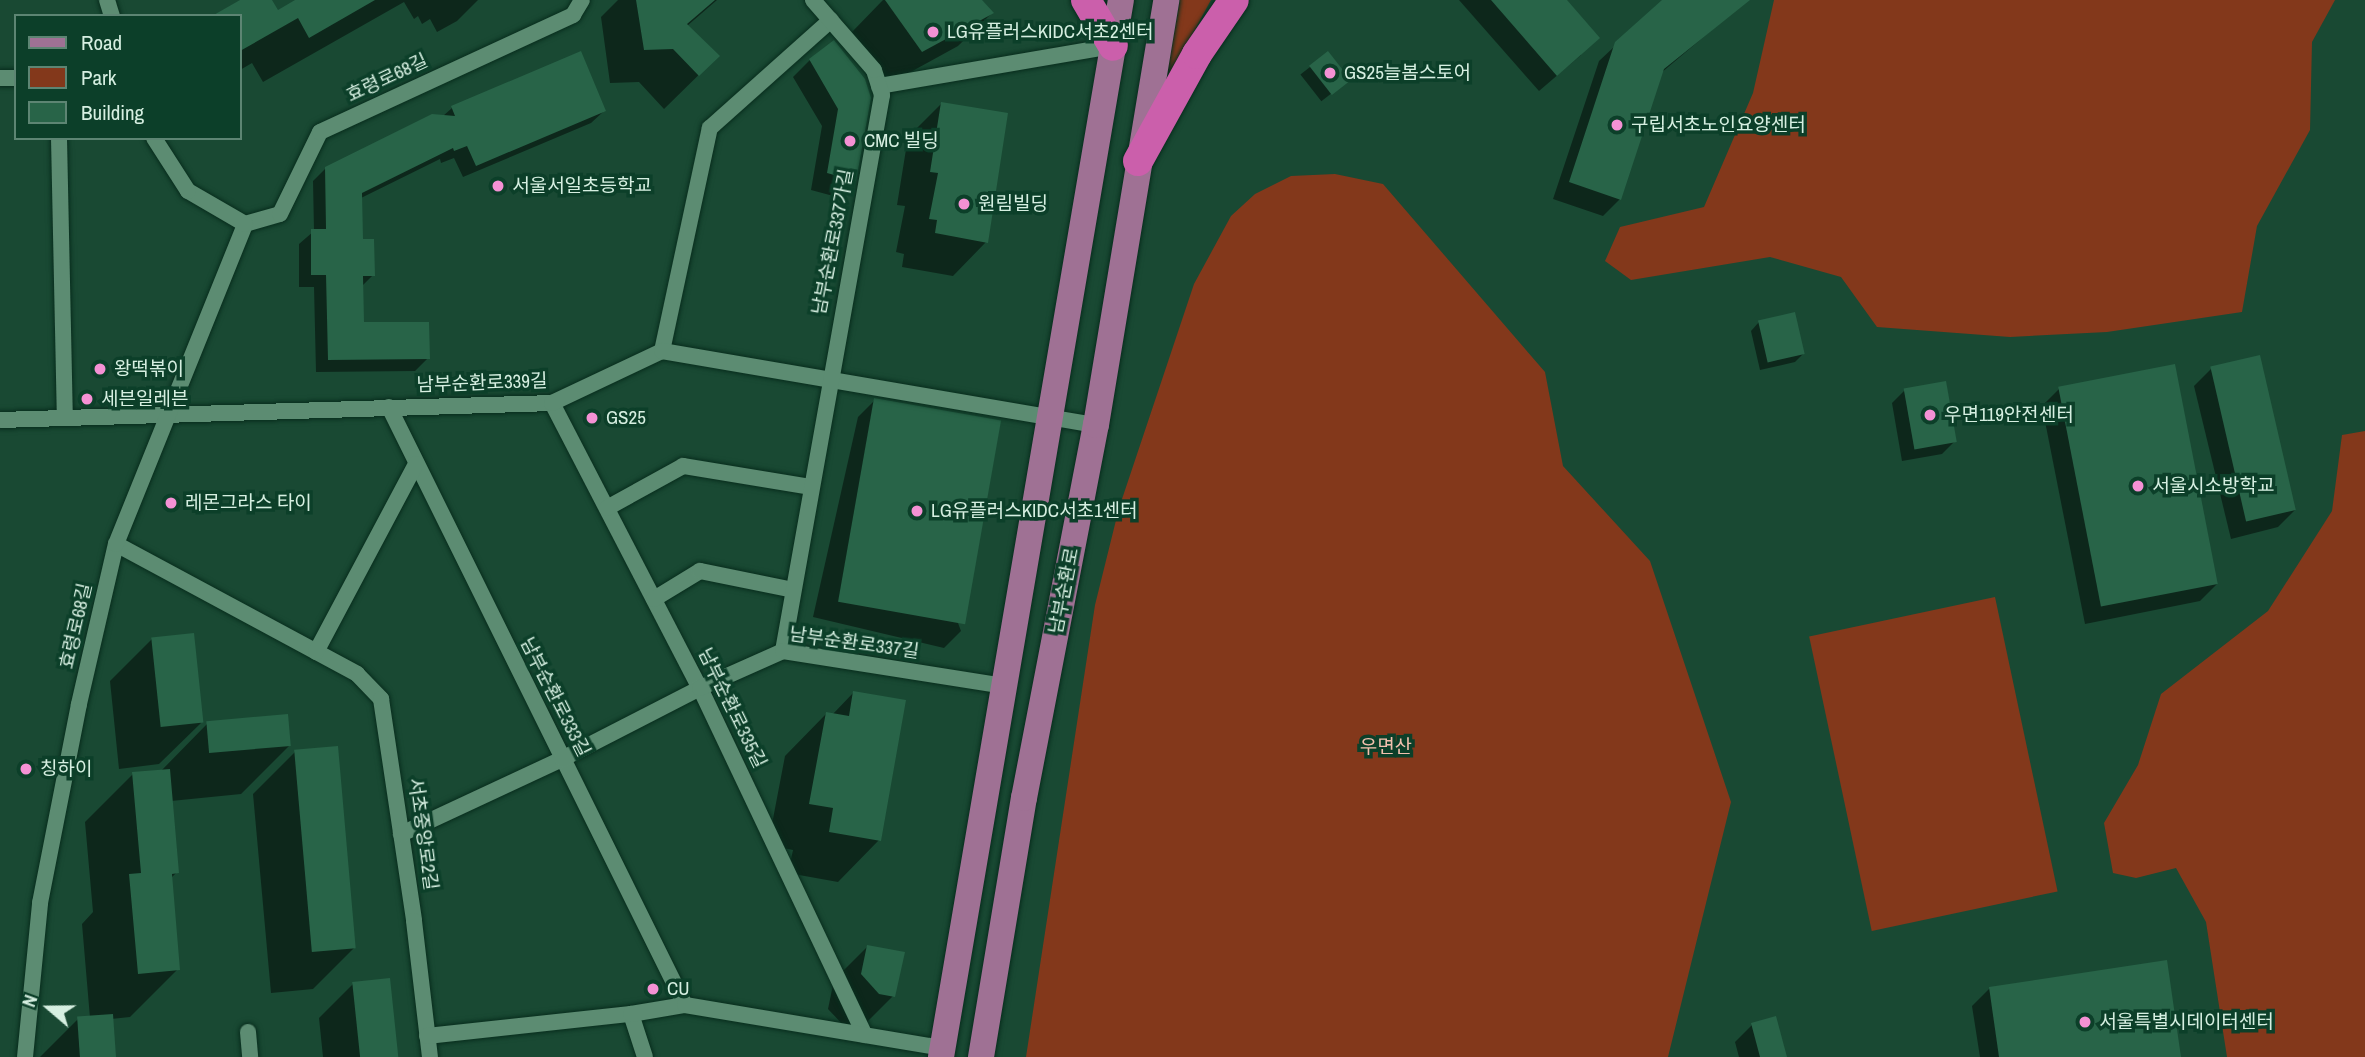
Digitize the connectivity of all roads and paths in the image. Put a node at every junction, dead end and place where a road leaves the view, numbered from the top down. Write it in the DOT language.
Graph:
graph roads {
  1 [pos="582,0"];
  2 [pos="813,0"];
  3 [pos="1086,0"];
  4 [pos="1121,0"];
  5 [pos="1166,0"];
  6 [pos="1234,0"];
  7 [pos="831,20"];
  8 [pos="1113,46"];
  9 [pos="879,86"];
  10 [pos="59,140"];
  11 [pos="155,140"];
  12 [pos="1138,161"];
  13 [pos="245,224"];
  14 [pos="662,351"];
  15 [pos="829,379"];
  16 [pos="552,403"];
  17 [pos="389,407"];
  18 [pos="170,413"];
  19 [pos="1052,416"];
  20 [pos="65,418"];
  21 [pos="0,420"];
  22 [pos="1096,425"];
  23 [pos="416,464"];
  24 [pos="811,487"];
  25 [pos="607,508"];
  26 [pos="116,544"];
  27 [pos="793,590"];
  28 [pos="654,599"];
  29 [pos="783,651"];
  30 [pos="316,652"];
  31 [pos="1005,686"];
  32 [pos="700,688"];
  33 [pos="562,759"];
  34 [pos="401,834"];
  35 [pos="685,1005"];
  36 [pos="631,1014"];
  37 [pos="248,1032"];
  38 [pos="865,1035"];
  39 [pos="428,1036"];
  40 [pos="942,1053"];
  41 [pos="24,1057"];
  42 [pos="250,1057"];
  43 [pos="430,1057"];
  44 [pos="645,1057"];
  45 [pos="981,1057"];
  1 -- 13 [label="street, 효령로68길"];
  2 -- 7 [label="street"];
  3 -- 8 [label="highway"];
  4 -- 8 [label="main road"];
  5 -- 12 [label="main road, 남부순환로"];
  6 -- 12 [label="highway"];
  7 -- 9 [label="street"];
  7 -- 14 [label="street"];
  8 -- 9 [label="street"];
  8 -- 19 [label="main road"];
  9 -- 15 [label="street, 남부순환로337가길"];
  10 -- 20 [label="street"];
  11 -- 13 [label="street"];
  12 -- 22 [label="main road, 남부순환로"];
  13 -- 18 [label="street, 효령로68길"];
  14 -- 15 [label="street"];
  14 -- 16 [label="street, 남부순환로339길"];
  15 -- 19 [label="street"];
  15 -- 24 [label="street, 남부순환로337가길"];
  16 -- 17 [label="street, 남부순환로339길"];
  16 -- 25 [label="street, 남부순환로335길"];
  17 -- 18 [label="street, 남부순환로339길"];
  17 -- 23 [label="street, 남부순환로333길"];
  18 -- 20 [label="street, 남부순환로339길"];
  18 -- 26 [label="street, 효령로68길"];
  19 -- 22 [label="street"];
  19 -- 31 [label="main road"];
  20 -- 21 [label="street, 남부순환로339길"];
  22 -- 45 [label="main road, 남부순환로"];
  23 -- 30 [label="street"];
  23 -- 33 [label="street, 남부순환로333길"];
  24 -- 25 [label="street"];
  24 -- 27 [label="street, 남부순환로337가길"];
  25 -- 28 [label="street, 남부순환로335길"];
  26 -- 30 [label="street, 서초중앙로2길"];
  26 -- 41 [label="street, 효령로68길"];
  27 -- 28 [label="street"];
  27 -- 29 [label="street, 남부순환로337가길"];
  28 -- 32 [label="street, 남부순환로335길"];
  29 -- 31 [label="street, 남부순환로337길"];
  29 -- 32 [label="street, 남부순환로337길"];
  30 -- 34 [label="street, 서초중앙로2길"];
  31 -- 40 [label="main road"];
  32 -- 33 [label="street, 남부순환로337길"];
  32 -- 38 [label="street, 남부순환로335길"];
  33 -- 34 [label="street, 남부순환로337길"];
  33 -- 35 [label="street, 남부순환로333길"];
  34 -- 39 [label="street, 서초중앙로2길"];
  35 -- 36 [label="street"];
  35 -- 38 [label="street"];
  36 -- 39 [label="street"];
  36 -- 44 [label="street"];
  37 -- 42 [label="street"];
  38 -- 40 [label="street"];
  39 -- 43 [label="street, 서초중앙로2길"];
}
